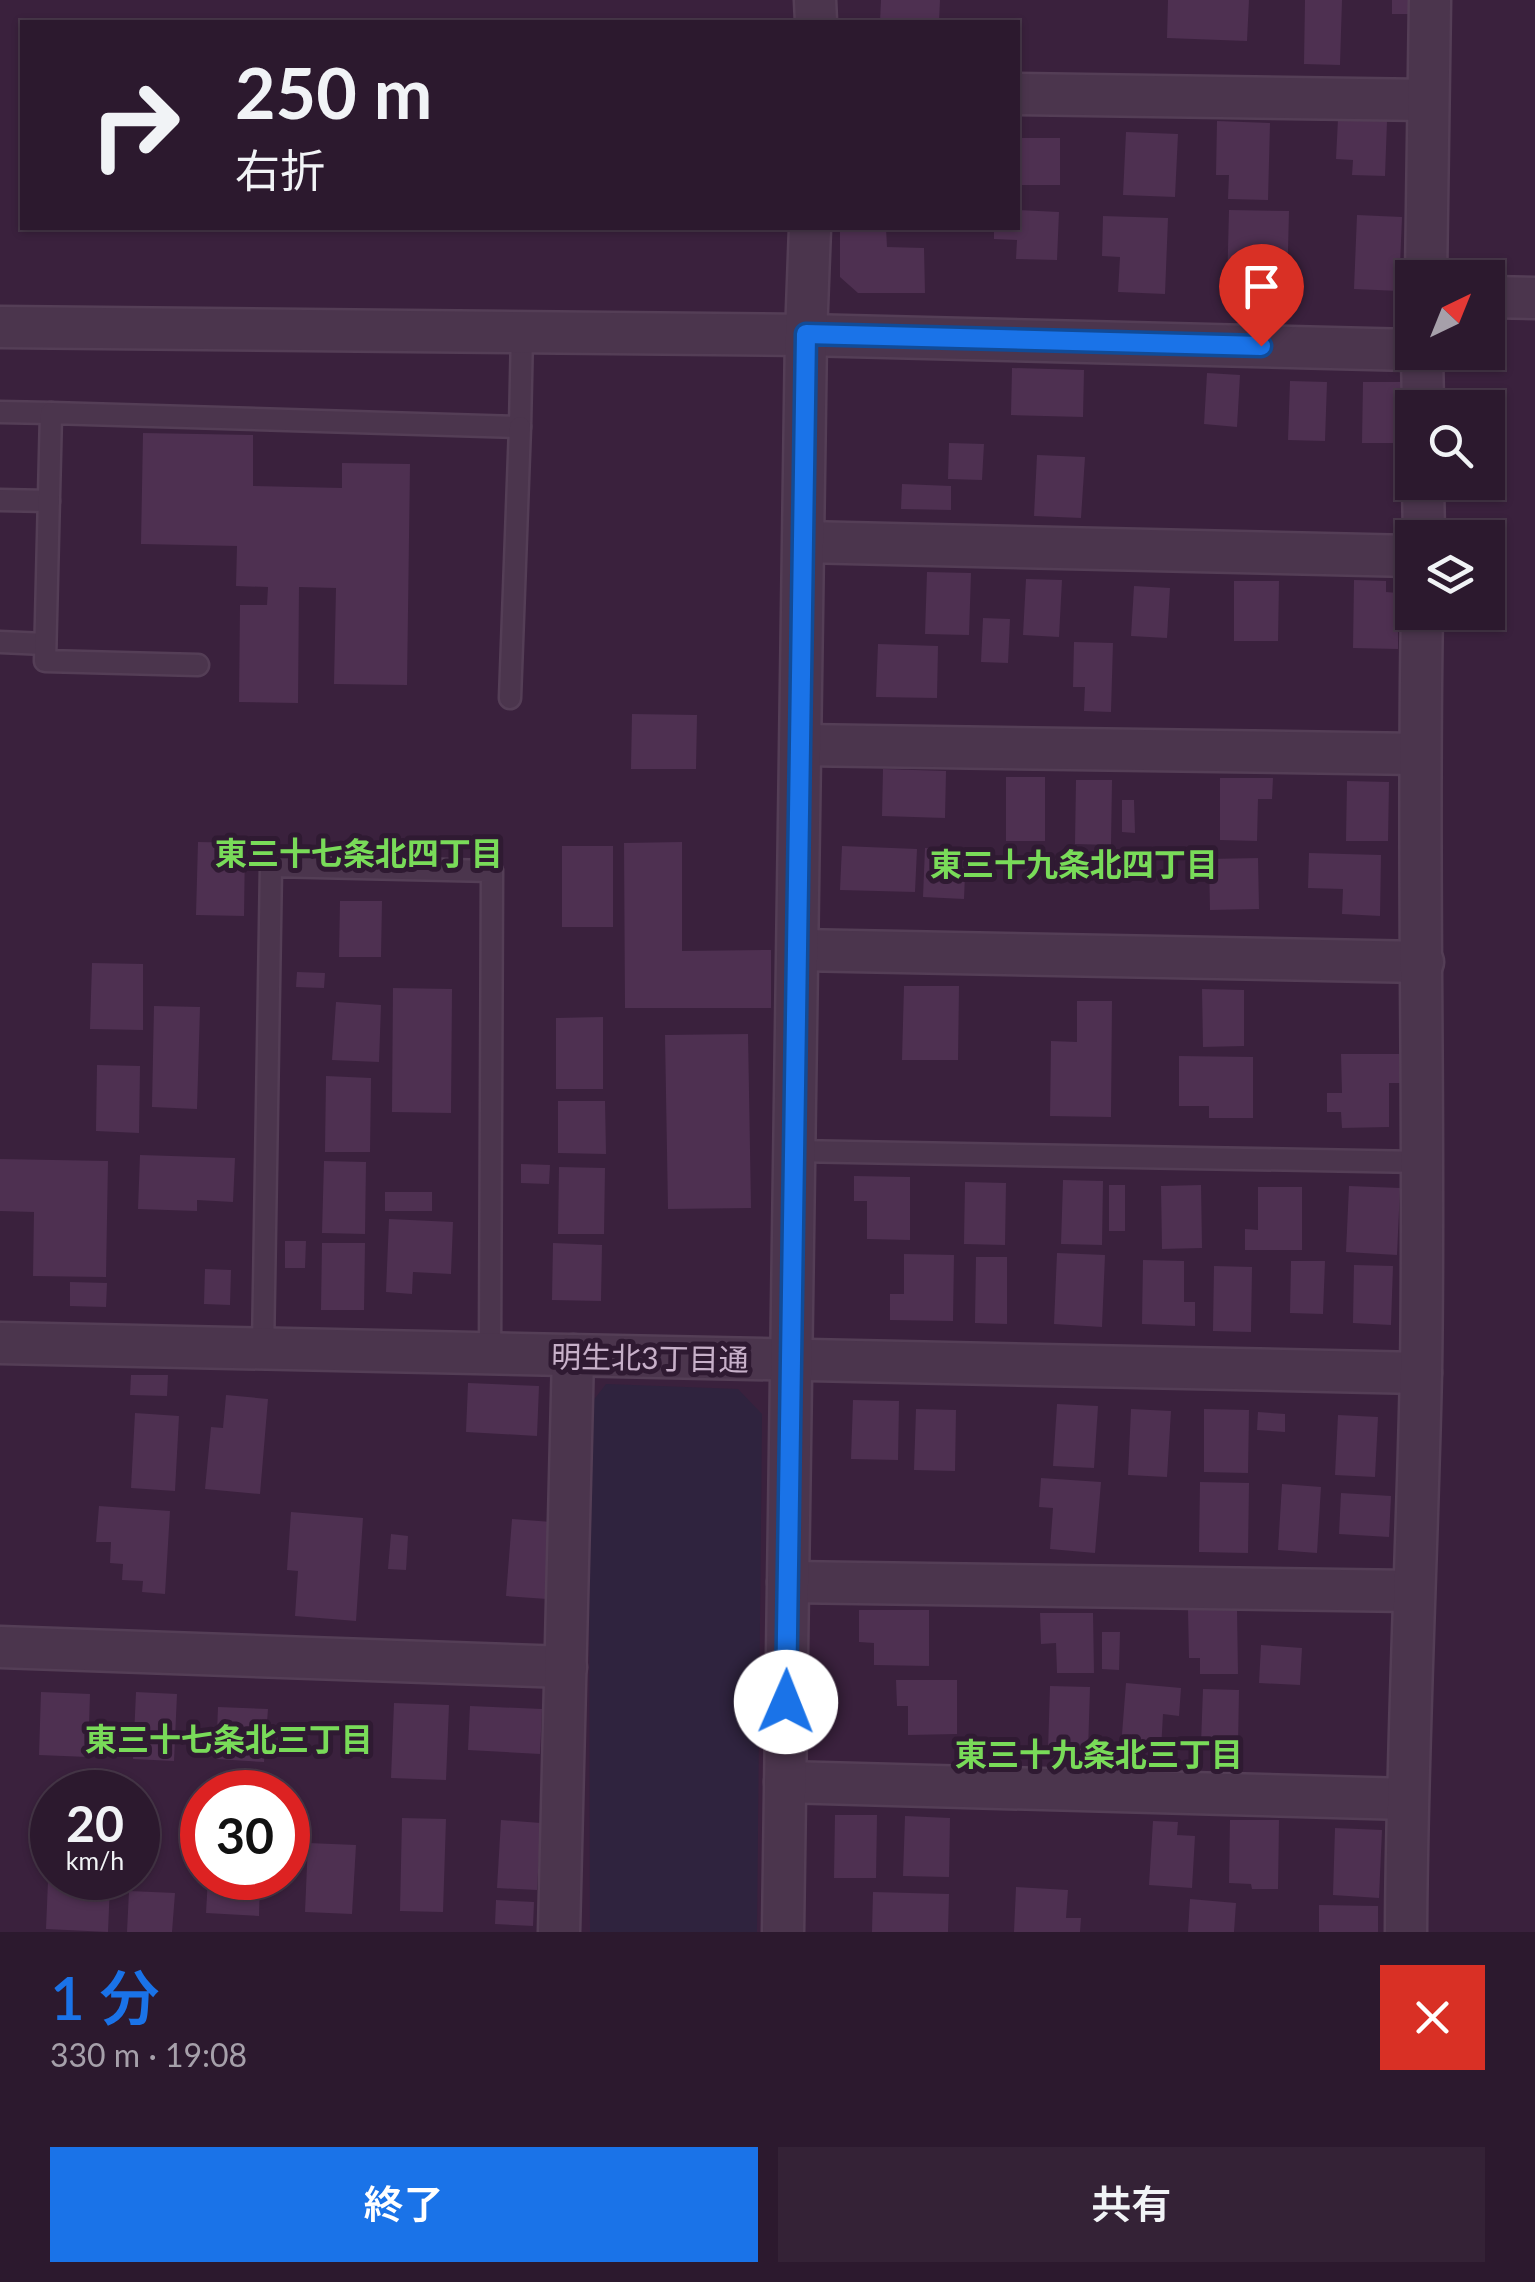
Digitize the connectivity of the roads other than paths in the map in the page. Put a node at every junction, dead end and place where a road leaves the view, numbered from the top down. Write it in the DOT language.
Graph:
graph roads {
  1 [pos="1430,0"];
  2 [pos="1020,94"];
  3 [pos="1428,100"];
  4 [pos="810,230"];
  5 [pos="1426,260"];
  6 [pos="1505,297"];
  7 [pos="1535,298"];
  8 [pos="0,327"];
  9 [pos="522,332"];
  10 [pos="806,334"];
  11 [pos="1395,350"];
  12 [pos="0,412"];
  13 [pos="51,413"];
  14 [pos="520,426"];
  15 [pos="0,500"];
  16 [pos="49,501"];
  17 [pos="804,542"];
  18 [pos="1395,556"];
  19 [pos="1422,630"];
  20 [pos="0,642"];
  21 [pos="45,644"];
  22 [pos="198,665"];
  23 [pos="510,698"];
  24 [pos="801,744"];
  25 [pos="1419,754"];
  26 [pos="798,950"];
  27 [pos="1423,962"];
  28 [pos="794,1151"];
  29 [pos="1422,1162"];
  30 [pos="0,1343"];
  31 [pos="263,1348"];
  32 [pos="490,1353"];
  33 [pos="573,1355"];
  34 [pos="790,1360"];
  35 [pos="1421,1373"];
  36 [pos="788,1582"];
  37 [pos="1412,1591"];
  38 [pos="0,1647"];
  39 [pos="566,1667"];
  40 [pos="785,1782"];
  41 [pos="1407,1799"];
  42 [pos="559,1932"];
  43 [pos="783,1932"];
  44 [pos="1406,1932"];
  1 -- 3 [label="street"];
  2 -- 3 [label="street"];
  3 -- 5 [label="street"];
  4 -- 10 [label="street"];
  6 -- 7 [label="street"];
  8 -- 9 [label="street"];
  9 -- 10 [label="street"];
  9 -- 14 [label="lane"];
  10 -- 11 [label="street"];
  10 -- 17 [label="street"];
  12 -- 13 [label="lane"];
  13 -- 14 [label="lane"];
  13 -- 16 [label="lane"];
  14 -- 23 [label="lane"];
  15 -- 16 [label="lane"];
  16 -- 21 [label="lane"];
  17 -- 18 [label="street"];
  17 -- 24 [label="street"];
  19 -- 25 [label="street"];
  20 -- 21 [label="lane"];
  21 -- 22 [label="lane"];
  24 -- 25 [label="street"];
  24 -- 26 [label="street"];
  25 -- 27 [label="street"];
  26 -- 27 [label="street"];
  26 -- 28 [label="street"];
  27 -- 29 [label="street"];
  28 -- 29 [label="lane"];
  28 -- 34 [label="street"];
  29 -- 35 [label="street"];
  30 -- 31 [label="street, 明生北3丁目通"];
  31 -- 32 [label="street, 明生北3丁目通"];
  31 -- 32 [label="lane"];
  32 -- 33 [label="street, 明生北3丁目通"];
  33 -- 34 [label="street, 明生北3丁目通"];
  33 -- 39 [label="street"];
  34 -- 35 [label="street, 明生北3丁目通"];
  34 -- 36 [label="street"];
  35 -- 37 [label="street"];
  36 -- 37 [label="street"];
  36 -- 40 [label="street"];
  37 -- 41 [label="street"];
  38 -- 39 [label="street"];
  39 -- 42 [label="street"];
  40 -- 41 [label="street"];
  40 -- 43 [label="street"];
  41 -- 44 [label="street"];
}
